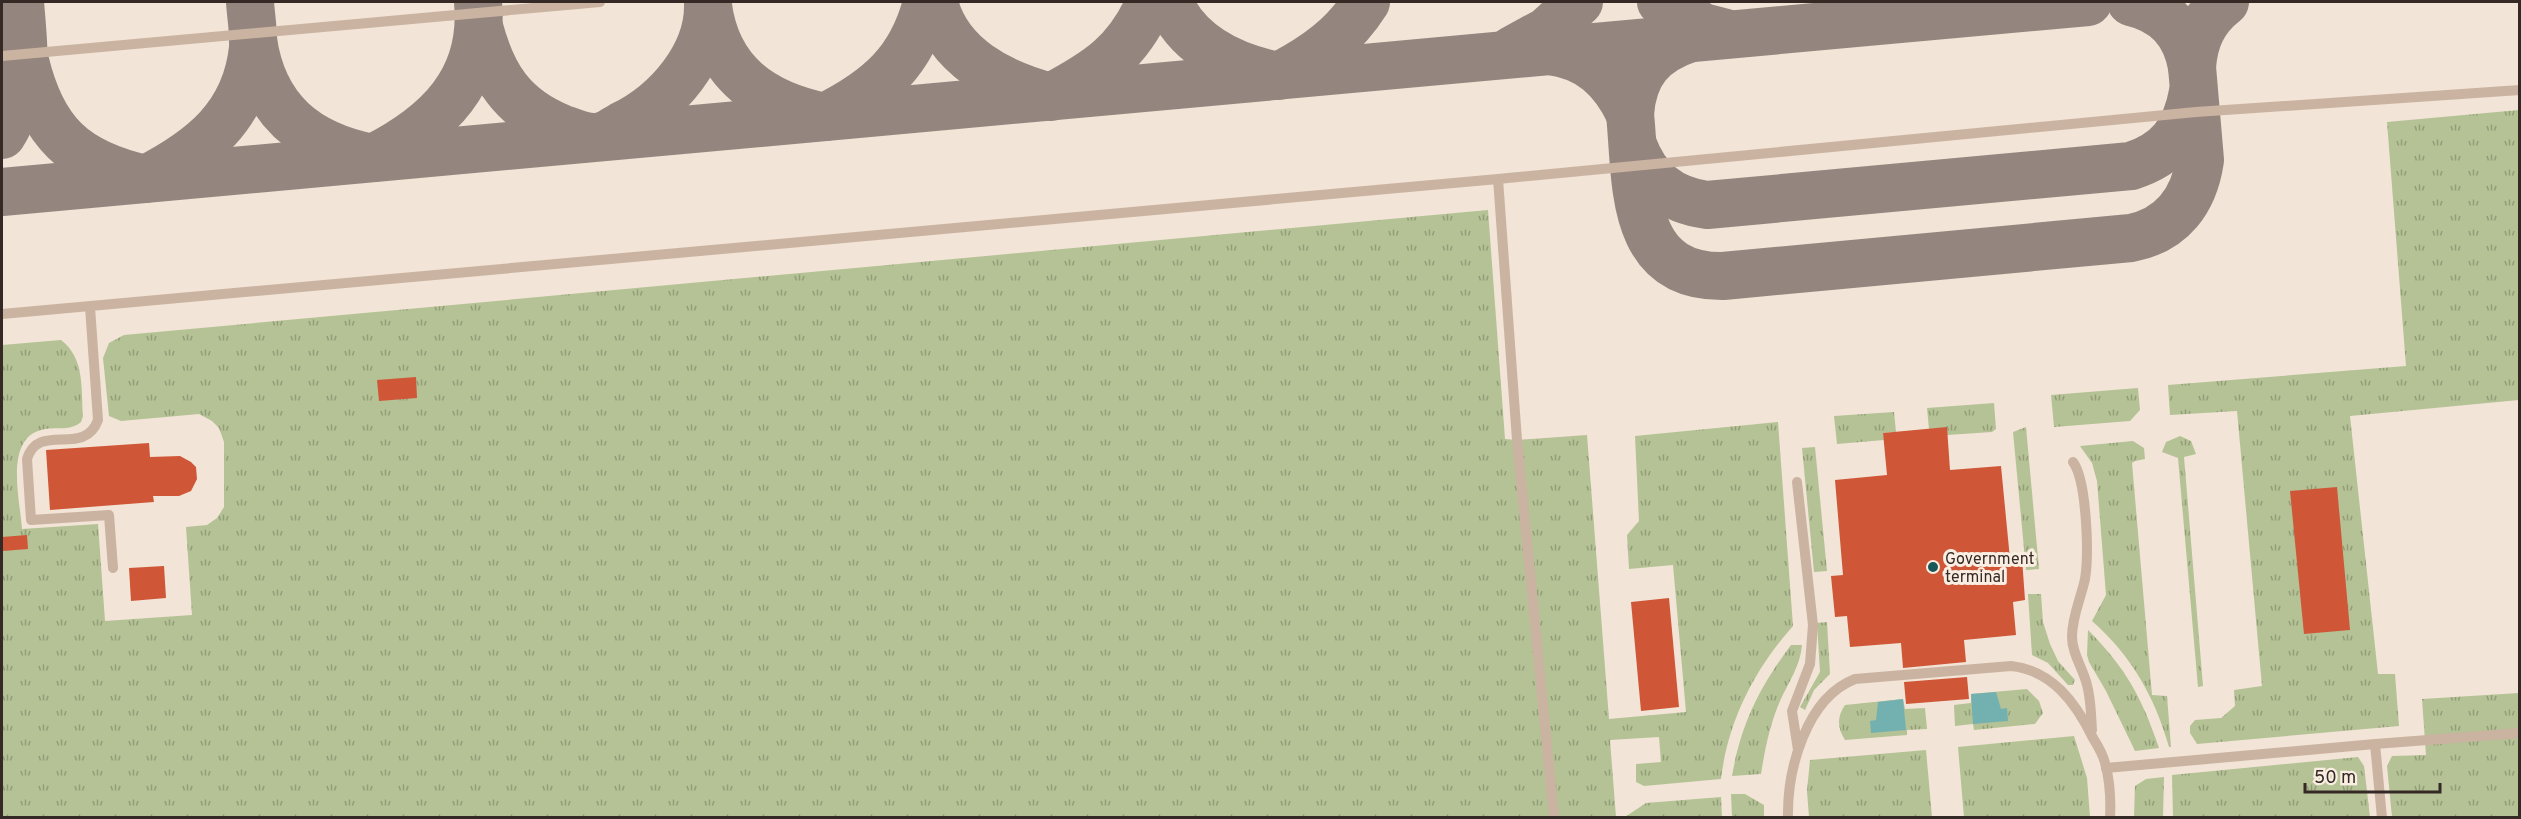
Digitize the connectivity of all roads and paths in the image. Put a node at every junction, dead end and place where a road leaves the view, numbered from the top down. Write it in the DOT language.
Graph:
graph roads {
  1 [pos="600,2"];
  2 [pos="2,56"];
  3 [pos="2520,90"];
  4 [pos="1498,179"];
  5 [pos="90,306"];
  6 [pos="2,314"];
  7 [pos="2073,462"];
  8 [pos="1797,482"];
  9 [pos="113,568"];
  10 [pos="2520,733"];
  11 [pos="2093,736"];
  12 [pos="2375,744"];
  13 [pos="1799,753"];
  14 [pos="2106,768"];
  15 [pos="1554,818"];
  16 [pos="1788,818"];
  17 [pos="2110,818"];
  18 [pos="2382,818"];
  1 -- 2 [label="lane"];
  3 -- 4 [label="lane"];
  4 -- 5 [label="lane"];
  4 -- 15 [label="lane"];
  5 -- 6 [label="lane"];
  5 -- 9 [label="lane"];
  7 -- 11 [label="lane"];
  8 -- 13 [label="lane"];
  10 -- 12 [label="lane"];
  11 -- 13 [label="lane"];
  11 -- 14 [label="lane"];
  12 -- 14 [label="lane"];
  12 -- 18 [label="lane"];
  13 -- 16 [label="lane"];
  14 -- 17 [label="lane"];
}
